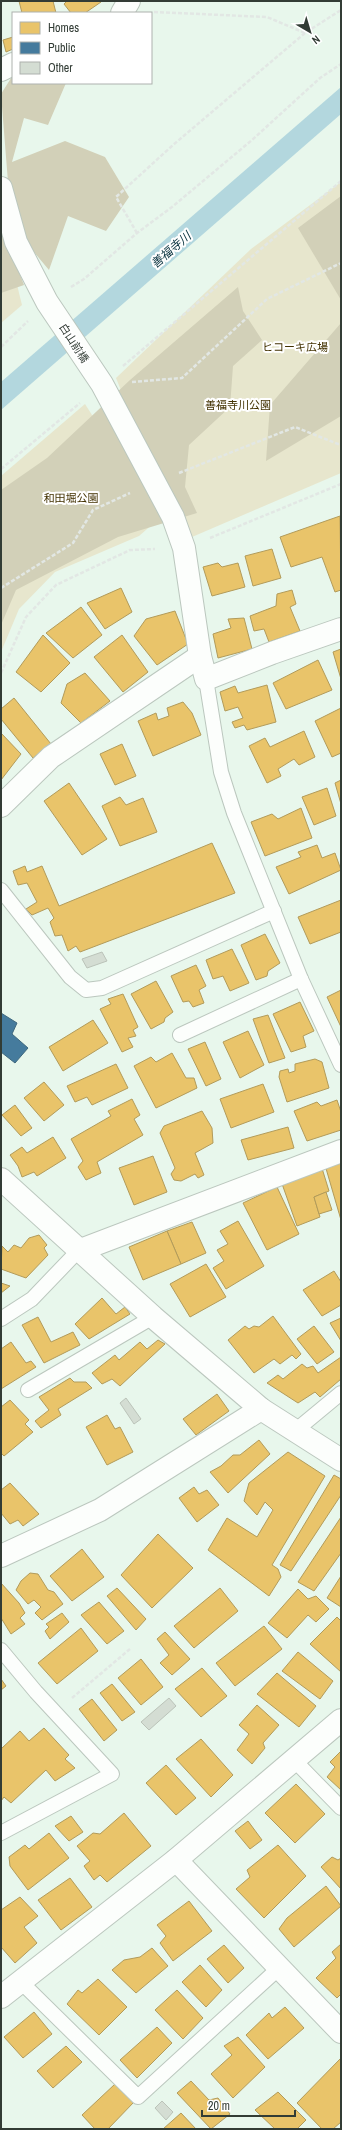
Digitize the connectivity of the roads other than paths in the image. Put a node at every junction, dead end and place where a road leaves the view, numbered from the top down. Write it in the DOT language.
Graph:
graph roads {
  1 [pos="129,1"];
  2 [pos="123,12"];
  3 [pos="12,64"];
  4 [pos="1,70"];
  5 [pos="1,188"];
  6 [pos="341,629"];
  7 [pos="200,656"];
  8 [pos="206,679"];
  9 [pos="1,806"];
  10 [pos="1,890"];
  11 [pos="274,911"];
  12 [pos="301,979"];
  13 [pos="180,1035"];
  14 [pos="341,1065"];
  15 [pos="341,1151"];
  16 [pos="1,1179"];
  17 [pos="78,1251"];
  18 [pos="153,1317"];
  19 [pos="1,1319"];
  20 [pos="28,1390"];
  21 [pos="341,1394"];
  22 [pos="261,1409"];
  23 [pos="295,1432"];
  24 [pos="341,1460"];
  25 [pos="1,1556"];
  26 [pos="1,1650"];
  27 [pos="341,1720"];
  28 [pos="294,1760"];
  29 [pos="341,1808"];
  30 [pos="1,1833"];
  31 [pos="176,1860"];
  32 [pos="279,1968"];
  33 [pos="20,1981"];
  34 [pos="1,1997"];
  35 [pos="341,2032"];
  1 -- 2 [label="street"];
  3 -- 4 [label="street"];
  5 -- 7 [label="street, 白山前橋"];
  6 -- 8 [label="street"];
  7 -- 8 [label="street, 白山前橋"];
  7 -- 9 [label="street"];
  8 -- 11 [label="lane"];
  10 -- 11 [label="lane"];
  11 -- 12 [label="lane"];
  12 -- 13 [label="lane"];
  12 -- 14 [label="lane"];
  15 -- 17 [label="street"];
  16 -- 17 [label="street"];
  17 -- 18 [label="street"];
  17 -- 19 [label="lane"];
  18 -- 20 [label="lane"];
  18 -- 22 [label="street"];
  21 -- 23 [label="lane"];
  22 -- 23 [label="street"];
  22 -- 25 [label="street"];
  23 -- 24 [label="street"];
  26 -- 30 [label="lane"];
  27 -- 28 [label="street"];
  28 -- 29 [label="lane"];
  28 -- 31 [label="street"];
  31 -- 32 [label="street"];
  31 -- 33 [label="street"];
  32 -- 33 [label="lane"];
  32 -- 35 [label="street"];
  33 -- 34 [label="street"];
}
